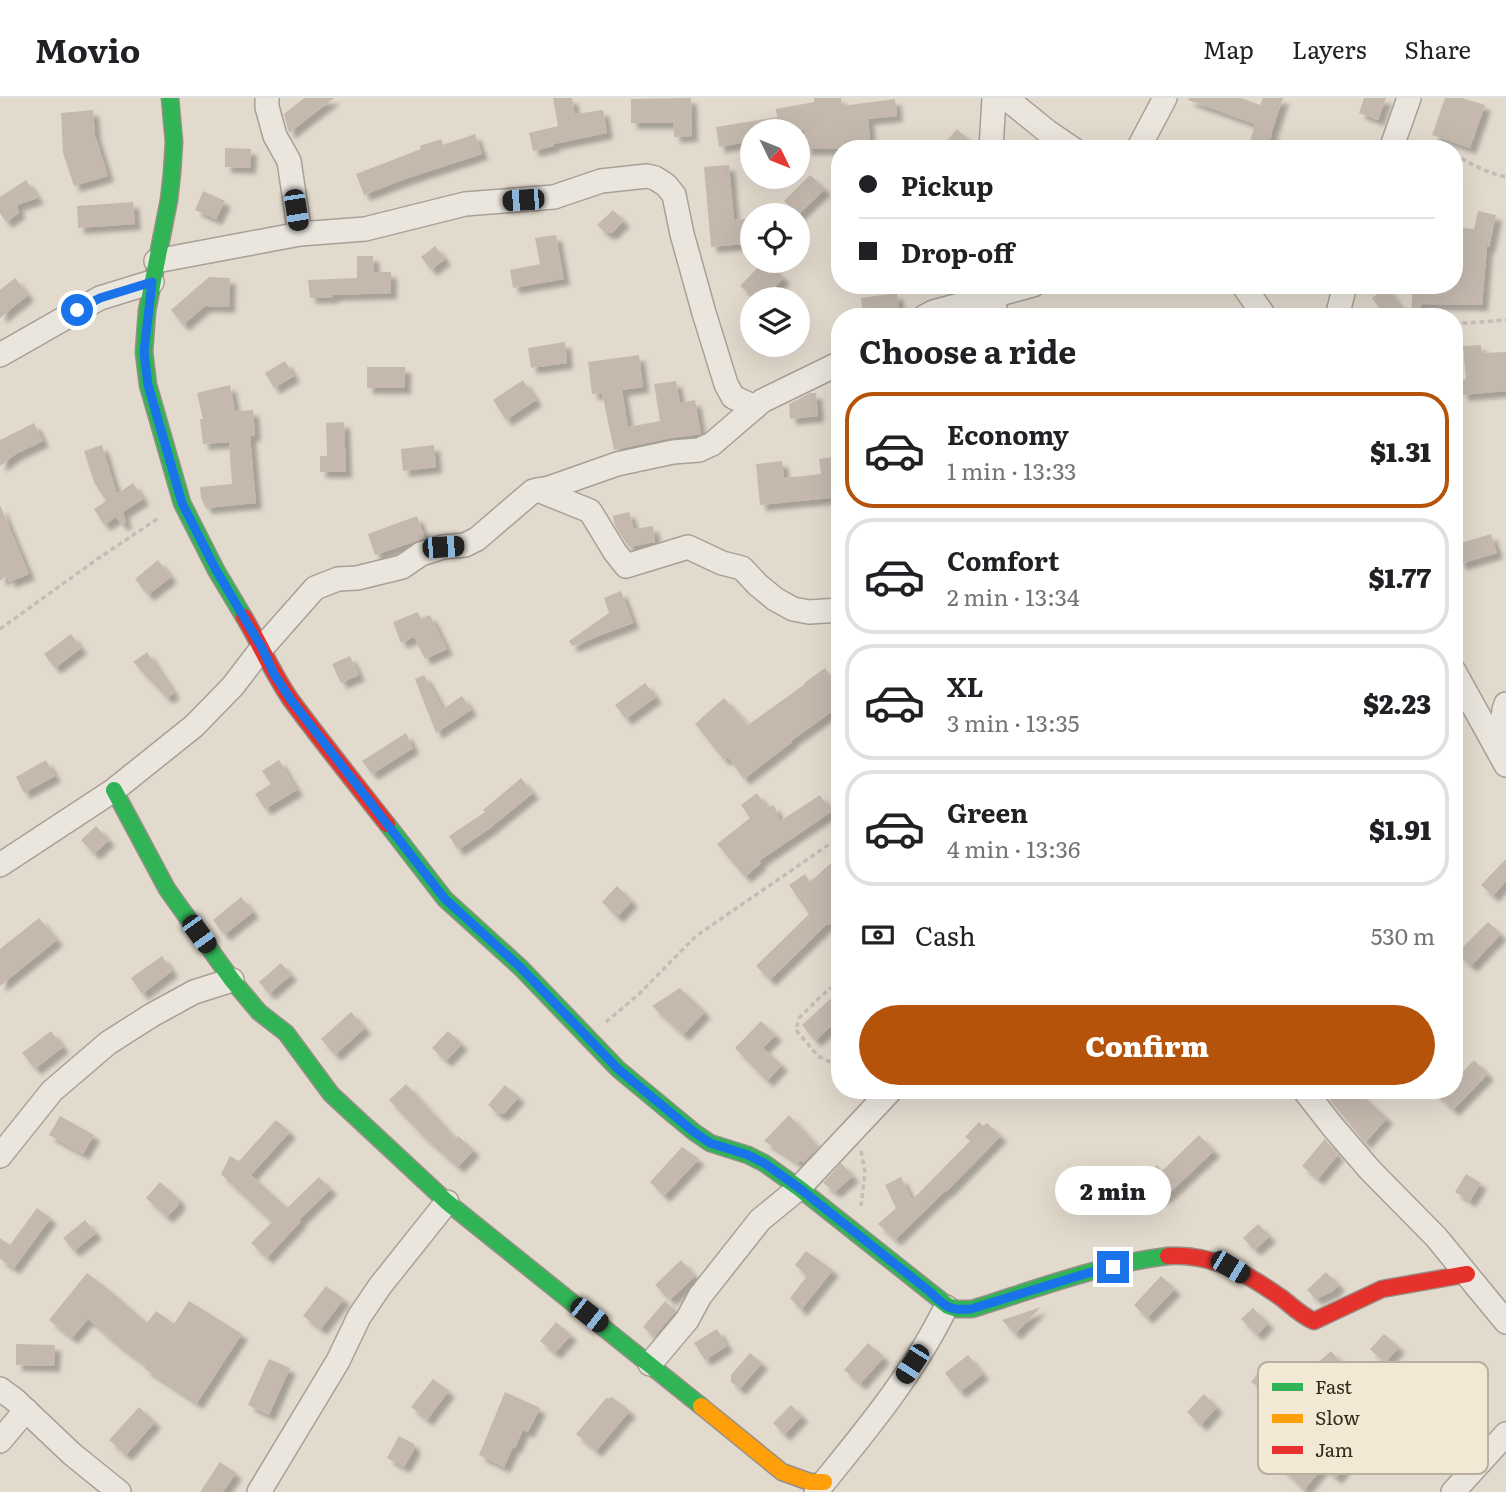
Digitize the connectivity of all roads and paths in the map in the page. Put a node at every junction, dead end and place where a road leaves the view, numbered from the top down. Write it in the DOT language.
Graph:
graph roads {
  1 [pos="267,98"];
  2 [pos="994,98"];
  3 [pos="1006,98"];
  4 [pos="1165,98"];
  5 [pos="1409,98"];
  6 [pos="168,101"];
  7 [pos="992,140"];
  8 [pos="1060,140"];
  9 [pos="1143,140"];
  10 [pos="1394,140"];
  11 [pos="1463,159"];
  12 [pos="1506,177"];
  13 [pos="300,234"];
  14 [pos="154,272"];
  15 [pos="995,299"];
  16 [pos="952,308"];
  17 [pos="1506,320"];
  18 [pos="1463,323"];
  19 [pos="0,355"];
  20 [pos="831,367"];
  21 [pos="755,407"];
  22 [pos="538,490"];
  23 [pos="182,503"];
  24 [pos="831,611"];
  25 [pos="0,629"];
  26 [pos="262,648"];
  27 [pos="1463,687"];
  28 [pos="1506,704"];
  29 [pos="1502,757"];
  30 [pos="114,790"];
  31 [pos="831,843"];
  32 [pos="0,865"];
  33 [pos="232,980"];
  34 [pos="831,988"];
  35 [pos="596,1047"];
  36 [pos="831,1062"];
  37 [pos="882,1099"];
  38 [pos="1311,1099"];
  39 [pos="857,1126"];
  40 [pos="0,1156"];
  41 [pos="799,1188"];
  42 [pos="447,1202"];
  43 [pos="859,1235"];
  44 [pos="1467,1274"];
  45 [pos="946,1307"];
  46 [pos="1506,1322"];
  47 [pos="650,1364"];
  48 [pos="0,1389"];
  49 [pos="26,1410"];
  50 [pos="1506,1434"];
  51 [pos="0,1441"];
  52 [pos="1488,1454"];
  53 [pos="1469,1474"];
  54 [pos="820,1487"];
  55 [pos="119,1492"];
  56 [pos="259,1492"];
  57 [pos="1453,1492"];
  1 -- 13 [label="street"];
  2 -- 7 [label="street"];
  3 -- 8 [label="street"];
  4 -- 9 [label="street"];
  5 -- 10 [label="street"];
  6 -- 14 [label="street"];
  11 -- 12 [label="path"];
  13 -- 14 [label="street"];
  13 -- 21 [label="street"];
  14 -- 19 [label="street"];
  14 -- 23 [label="street"];
  15 -- 16 [label="street"];
  17 -- 18 [label="path"];
  20 -- 21 [label="street"];
  21 -- 22 [label="street"];
  22 -- 24 [label="street"];
  22 -- 26 [label="street"];
  23 -- 25 [label="path"];
  23 -- 26 [label="street"];
  26 -- 30 [label="street"];
  26 -- 35 [label="street"];
  27 -- 29 [label="street"];
  28 -- 29 [label="street"];
  30 -- 32 [label="street"];
  30 -- 33 [label="street"];
  31 -- 35 [label="path"];
  33 -- 40 [label="street"];
  33 -- 42 [label="street"];
  34 -- 36 [label="path"];
  35 -- 41 [label="street"];
  37 -- 39 [label="street"];
  38 -- 44 [label="street"];
  39 -- 41 [label="street"];
  39 -- 43 [label="path"];
  41 -- 43 [label="street"];
  41 -- 47 [label="street"];
  42 -- 47 [label="street"];
  42 -- 56 [label="street"];
  43 -- 45 [label="street"];
  44 -- 45 [label="street"];
  44 -- 46 [label="street"];
  45 -- 54 [label="street"];
  47 -- 54 [label="street"];
  48 -- 49 [label="street"];
  49 -- 51 [label="street"];
  49 -- 55 [label="street"];
  50 -- 52 [label="street"];
  53 -- 57 [label="street"];
}
